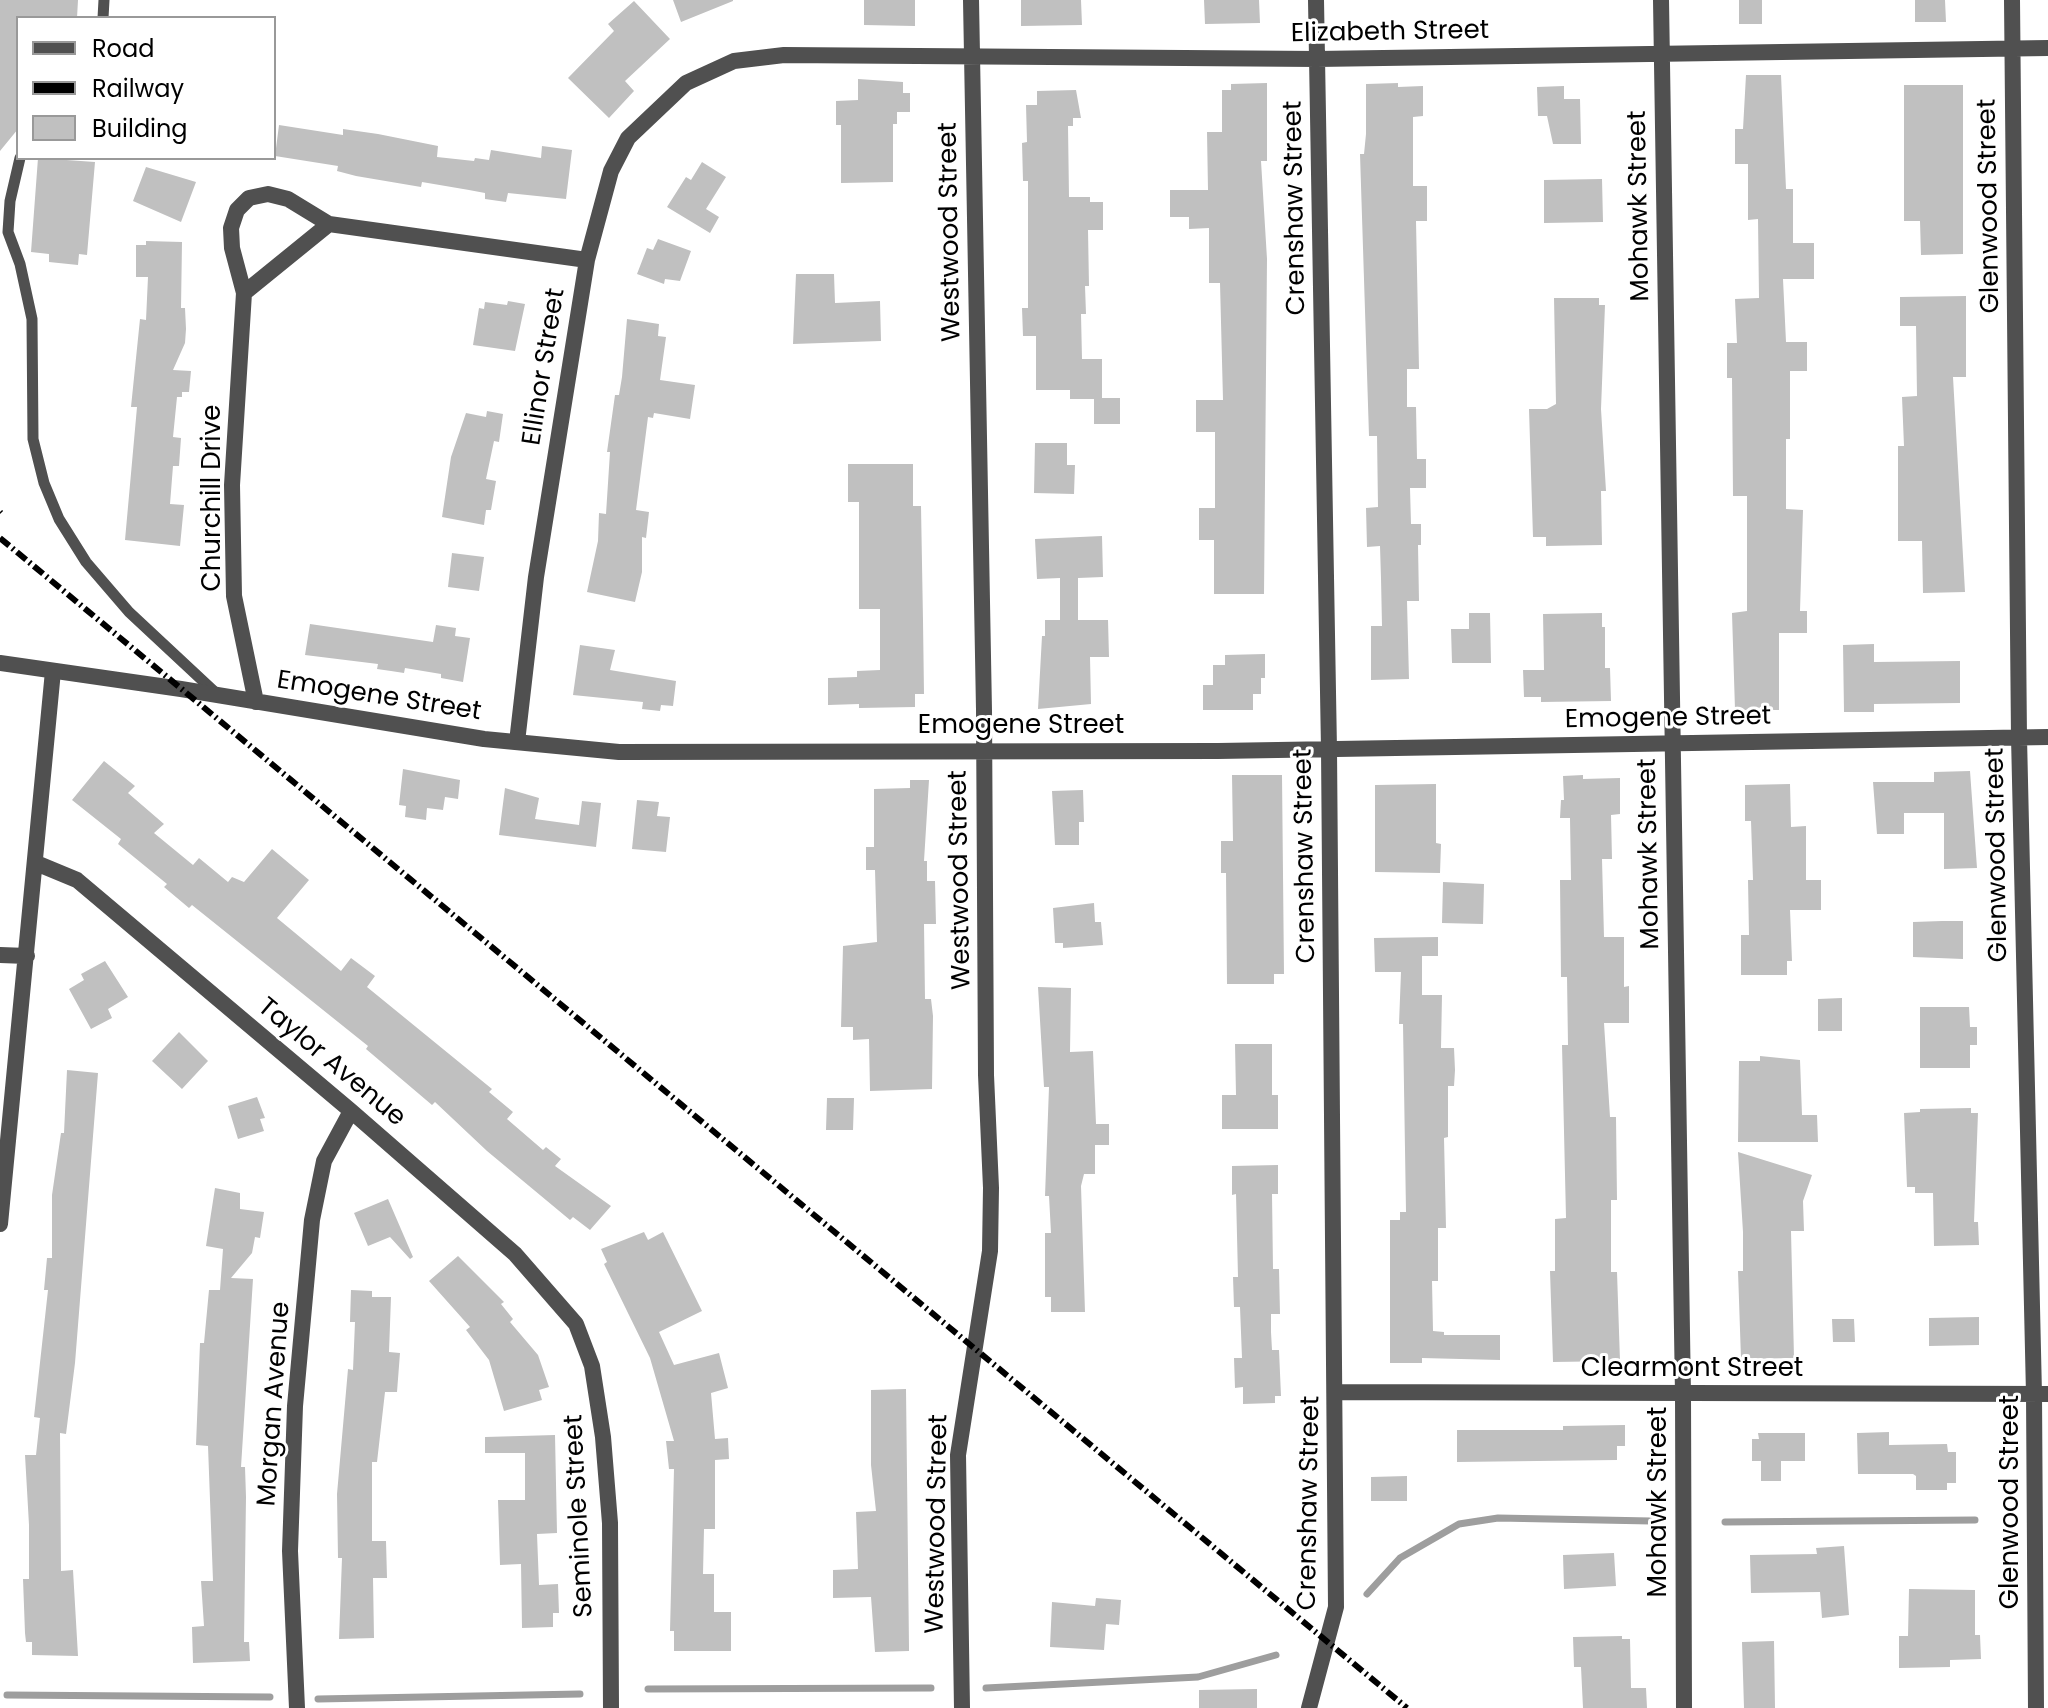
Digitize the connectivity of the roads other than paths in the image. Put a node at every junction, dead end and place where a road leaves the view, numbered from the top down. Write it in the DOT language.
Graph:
graph roads {
  1 [pos="971,0"];
  2 [pos="1316,0"];
  3 [pos="1661,0"];
  4 [pos="2012,0"];
  5 [pos="2012,48"];
  6 [pos="2048,48"];
  7 [pos="1662,54"];
  8 [pos="972,57"];
  9 [pos="1317,59"];
  10 [pos="734,61"];
  11 [pos="20,160"];
  12 [pos="329,224"];
  13 [pos="587,260"];
  14 [pos="244,293"];
  15 [pos="0,663"];
  16 [pos="53,671"];
  17 [pos="219,695"];
  18 [pos="256,702"];
  19 [pos="2019,737"];
  20 [pos="2048,737"];
  21 [pos="517,742"];
  22 [pos="1672,743"];
  23 [pos="983,749"];
  24 [pos="1329,749"];
  25 [pos="36,863"];
  26 [pos="0,955"];
  27 [pos="27,956"];
  28 [pos="351,1111"];
  29 [pos="0,1224"];
  30 [pos="576,1324"];
  31 [pos="1336,1392"];
  32 [pos="1683,1394"];
  33 [pos="2041,1394"];
  34 [pos="297,1708"];
  35 [pos="611,1708"];
  36 [pos="962,1708"];
  37 [pos="1309,1708"];
  38 [pos="1684,1708"];
  39 [pos="2036,1708"];
  1 -- 8 [label="street, Westwood Street"];
  2 -- 9 [label="street, Crenshaw Street"];
  3 -- 7 [label="street, Mohawk Street"];
  4 -- 5 [label="street, Glenwood Street"];
  5 -- 6 [label="street, Elizabeth Street"];
  5 -- 7 [label="street, Elizabeth Street"];
  5 -- 19 [label="street, Glenwood Street"];
  7 -- 9 [label="street, Elizabeth Street"];
  7 -- 22 [label="street, Mohawk Street"];
  8 -- 9 [label="street, Elizabeth Street"];
  8 -- 10 [label="street, Elizabeth Street"];
  8 -- 23 [label="street, Westwood Street"];
  9 -- 24 [label="street, Crenshaw Street"];
  10 -- 13 [label="street, Ellinor Street"];
  11 -- 17 [label="lane"];
  12 -- 13 [label="street, Churchill Drive"];
  12 -- 14 [label="street"];
  12 -- 14 [label="street, Churchill Drive"];
  13 -- 21 [label="street, Ellinor Street"];
  14 -- 18 [label="street, Churchill Drive"];
  15 -- 16 [label="street, Emogene Street"];
  16 -- 17 [label="street, Emogene Street"];
  16 -- 25 [label="street"];
  17 -- 18 [label="street, Emogene Street"];
  18 -- 21 [label="street, Emogene Street"];
  19 -- 20 [label="street, Emogene Street"];
  19 -- 22 [label="street, Emogene Street"];
  19 -- 33 [label="street, Glenwood Street"];
  21 -- 23 [label="street, Emogene Street"];
  22 -- 24 [label="street, Emogene Street"];
  22 -- 32 [label="street, Mohawk Street"];
  23 -- 24 [label="street, Emogene Street"];
  23 -- 36 [label="street, Westwood Street"];
  24 -- 31 [label="street, Crenshaw Street"];
  25 -- 27 [label="street"];
  25 -- 28 [label="street, Taylor Avenue"];
  26 -- 27 [label="street"];
  27 -- 29 [label="street"];
  28 -- 30 [label="street, Taylor Avenue"];
  28 -- 34 [label="street, Morgan Avenue"];
  30 -- 35 [label="street, Seminole Street"];
  31 -- 32 [label="street, Clearmont Street"];
  31 -- 37 [label="street, Crenshaw Street"];
  32 -- 33 [label="street, Clearmont Street"];
  32 -- 38 [label="street, Mohawk Street"];
  33 -- 39 [label="street, Glenwood Street"];
}
